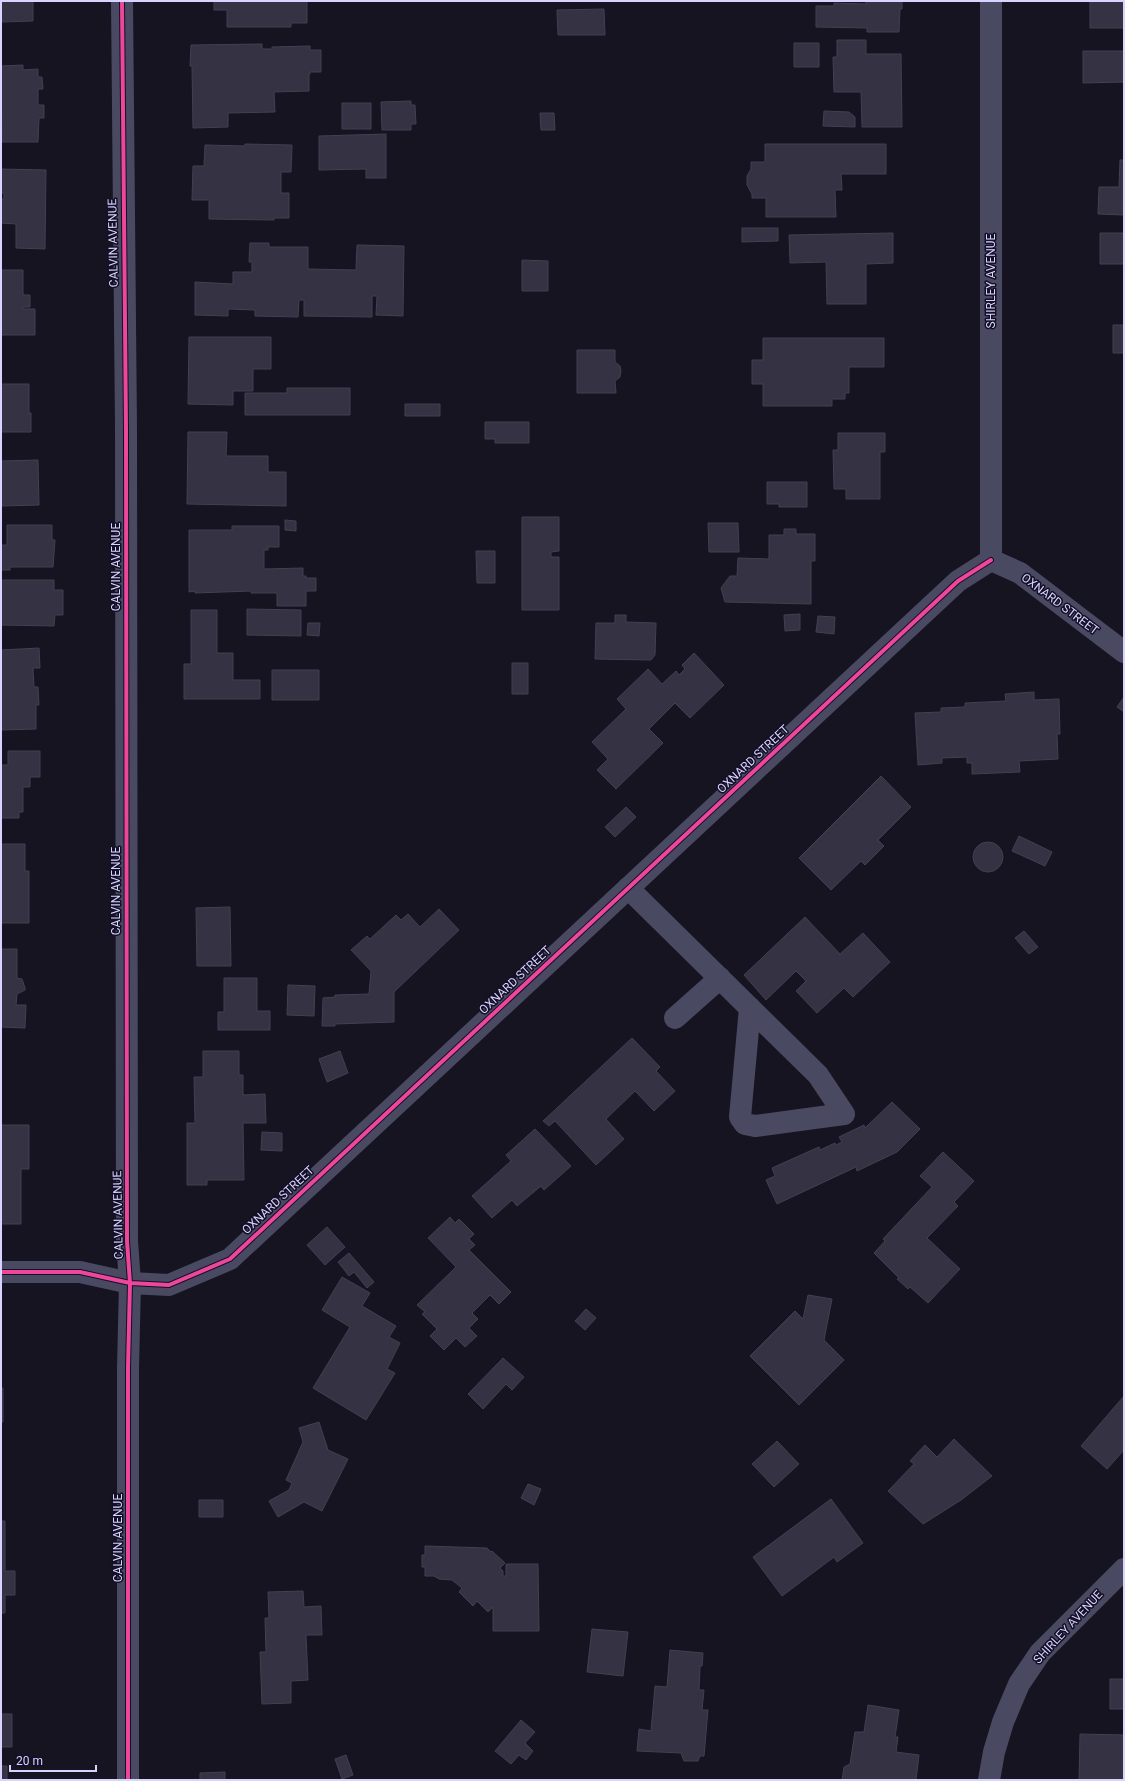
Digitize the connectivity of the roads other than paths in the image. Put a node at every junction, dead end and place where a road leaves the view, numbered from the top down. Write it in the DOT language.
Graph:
graph roads {
  1 [pos="122,1"];
  2 [pos="992,1"];
  3 [pos="991,560"];
  4 [pos="1124,652"];
  5 [pos="628,888"];
  6 [pos="720,978"];
  7 [pos="750,1008"];
  8 [pos="675,1018"];
  9 [pos="1,1272"];
  10 [pos="130,1283"];
  11 [pos="1124,1570"];
  12 [pos="128,1780"];
  13 [pos="989,1780"];
  1 -- 10 [label="street, CALVIN AVENUE"];
  2 -- 3 [label="street, SHIRLEY AVENUE"];
  3 -- 4 [label="street, OXNARD STREET"];
  3 -- 5 [label="street, OXNARD STREET"];
  5 -- 6 [label="street"];
  5 -- 10 [label="street, OXNARD STREET"];
  6 -- 7 [label="street"];
  6 -- 8 [label="street"];
  7 -- 7 [label="street"];
  9 -- 10 [label="street, OXNARD STREET"];
  10 -- 12 [label="street, CALVIN AVENUE"];
  11 -- 13 [label="street, SHIRLEY AVENUE"];
}
